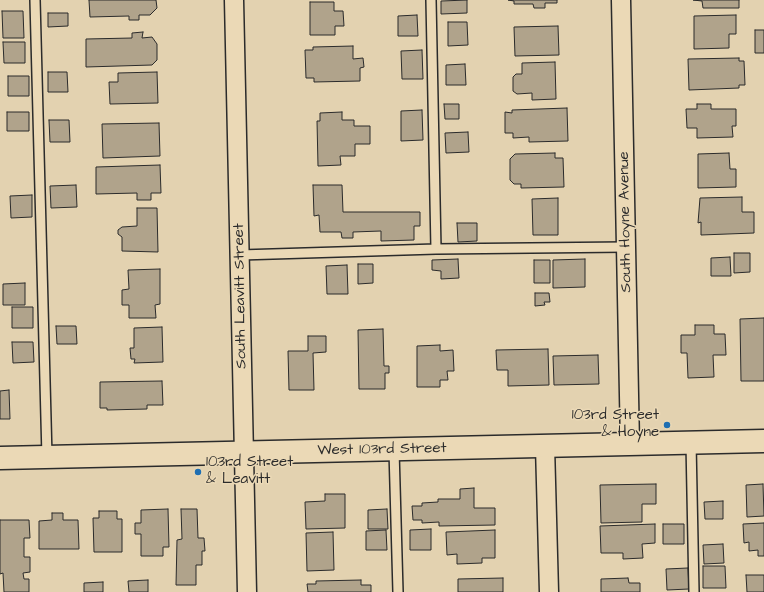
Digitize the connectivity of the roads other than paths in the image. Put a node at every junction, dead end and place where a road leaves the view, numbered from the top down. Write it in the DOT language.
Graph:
graph roads {
  1 [pos="35,0"];
  2 [pos="234,0"];
  3 [pos="431,0"];
  4 [pos="621,0"];
  5 [pos="626,247"];
  6 [pos="436,249"];
  7 [pos="240,255"];
  8 [pos="764,441"];
  9 [pos="691,443"];
  10 [pos="630,444"];
  11 [pos="545,446"];
  12 [pos="394,450"];
  13 [pos="244,453"];
  14 [pos="47,457"];
  15 [pos="0,458"];
  16 [pos="247,592"];
  17 [pos="398,592"];
  18 [pos="548,592"];
  19 [pos="694,592"];
  1 -- 14 [label="lane"];
  2 -- 7 [label="street, South Leavitt Street"];
  3 -- 6 [label="lane"];
  4 -- 5 [label="street, South Hoyne Avenue"];
  5 -- 6 [label="lane"];
  5 -- 10 [label="street, South Hoyne Avenue"];
  6 -- 7 [label="lane"];
  7 -- 13 [label="street, South Leavitt Street"];
  8 -- 9 [label="main road, West 103rd Street"];
  9 -- 10 [label="main road, West 103rd Street"];
  9 -- 19 [label="lane"];
  10 -- 11 [label="main road, West 103rd Street"];
  11 -- 12 [label="main road, West 103rd Street"];
  11 -- 18 [label="street"];
  12 -- 13 [label="main road, West 103rd Street"];
  12 -- 17 [label="lane"];
  13 -- 14 [label="main road, West 103rd Street"];
  13 -- 16 [label="street, South Leavitt Street"];
  14 -- 15 [label="main road, West 103rd Street"];
}
